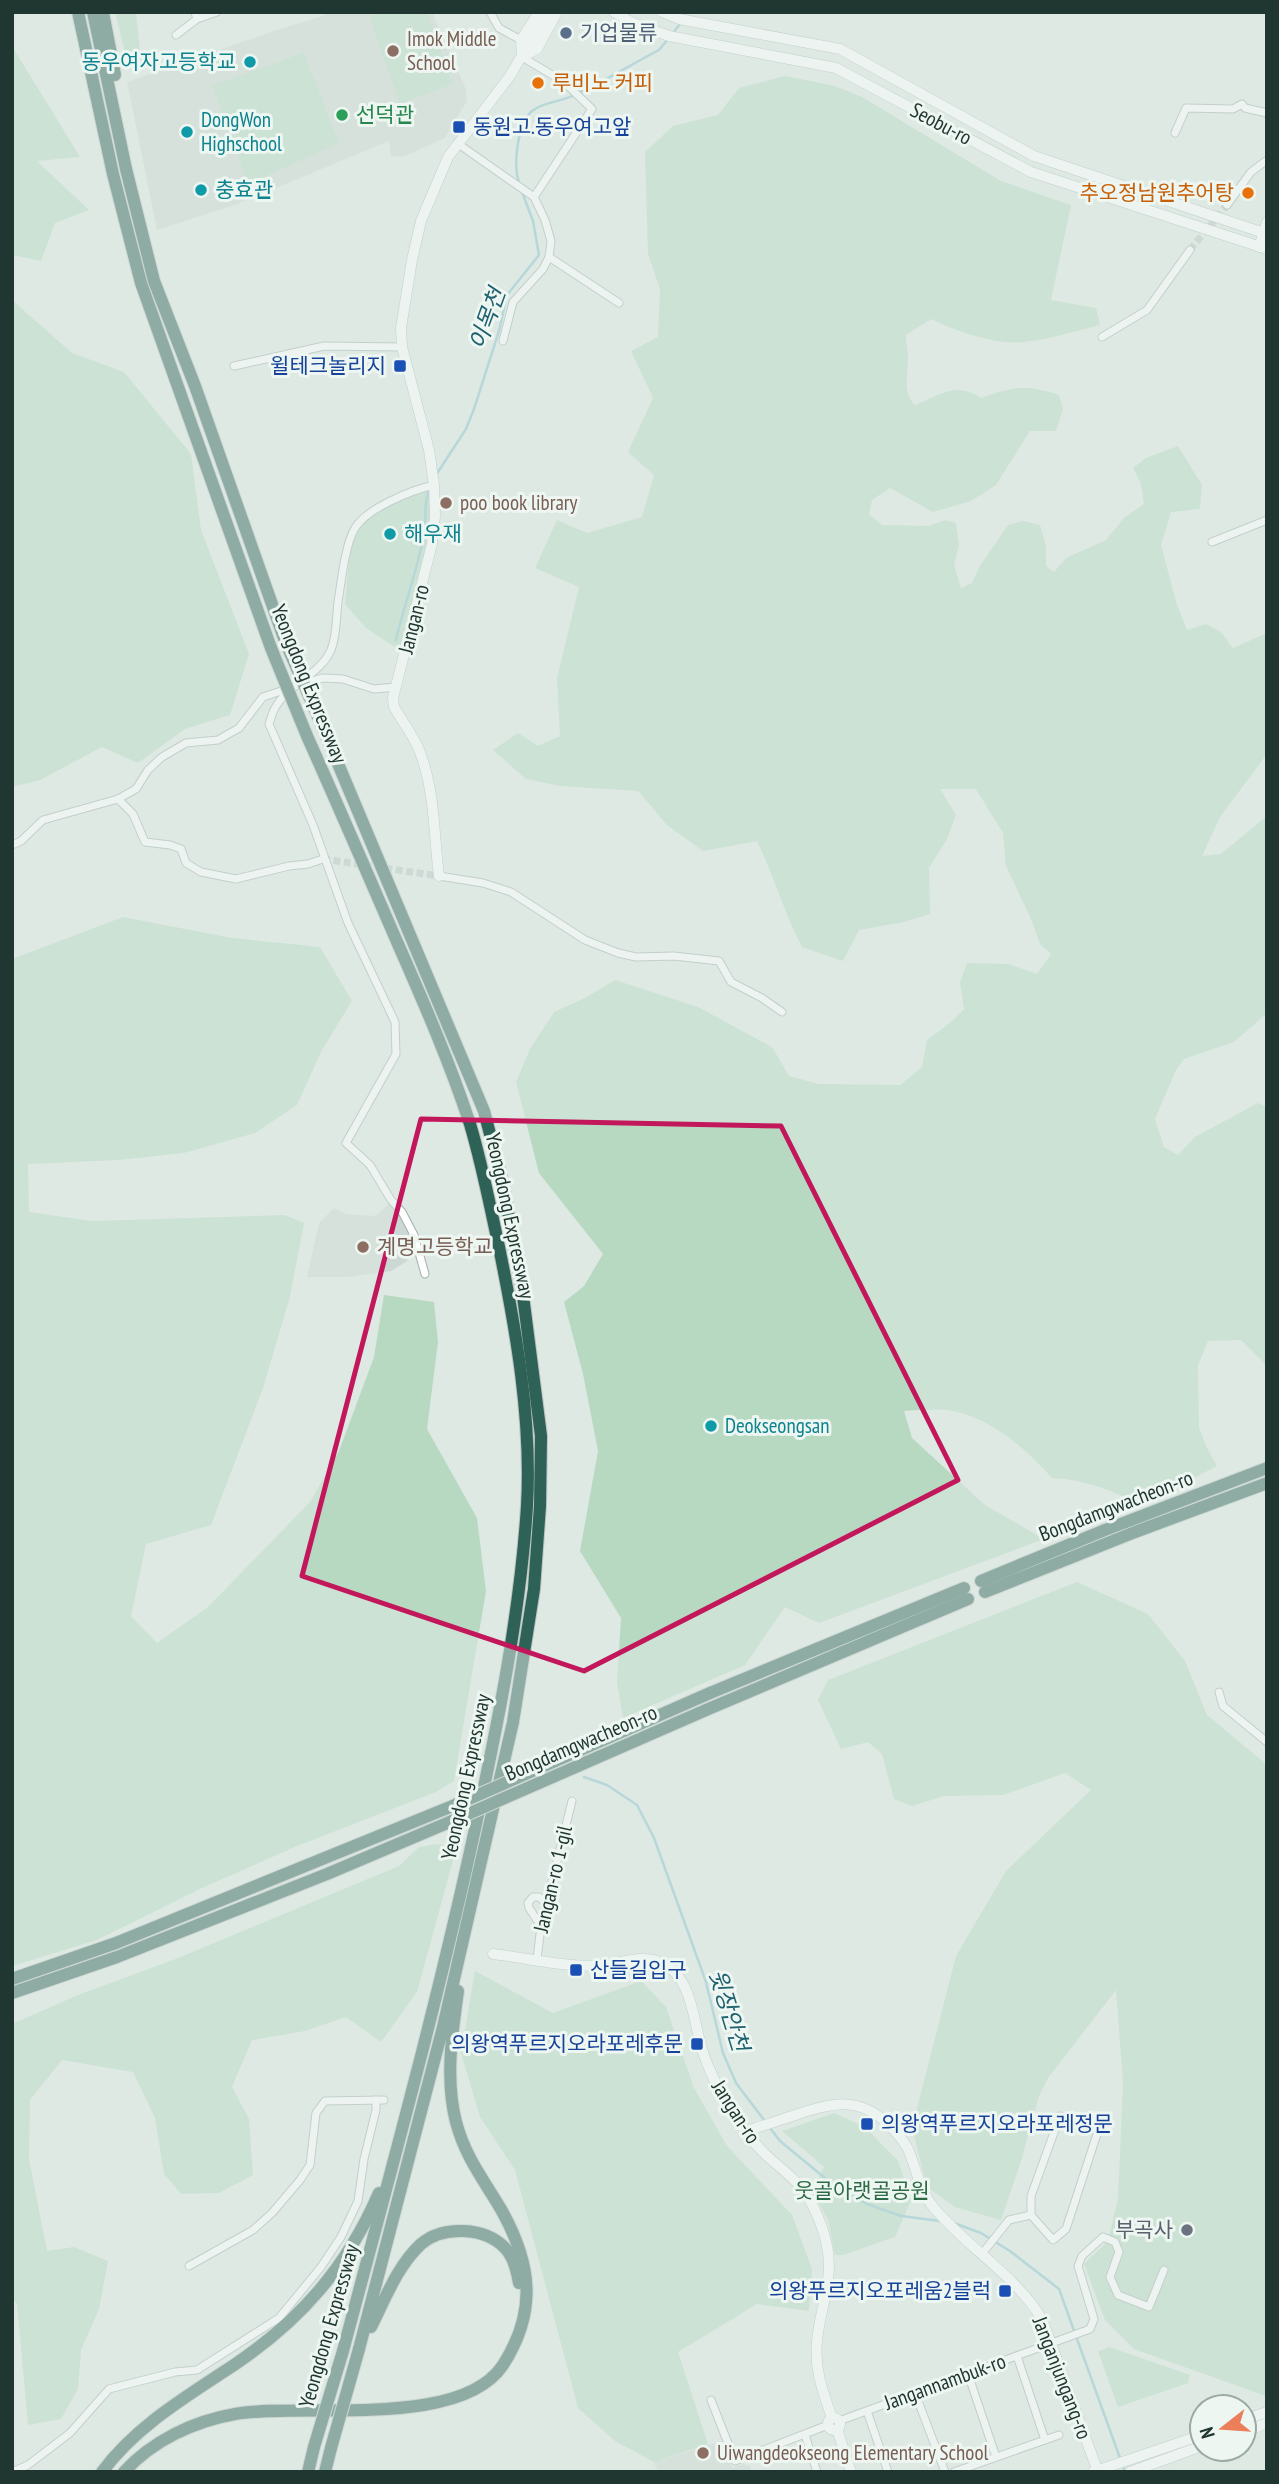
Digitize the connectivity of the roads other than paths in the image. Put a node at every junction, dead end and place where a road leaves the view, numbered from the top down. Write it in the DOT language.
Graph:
graph roads {
  1 [pos="78,12"];
  2 [pos="93,12"];
  3 [pos="103,12"];
  4 [pos="217,12"];
  5 [pos="490,12"];
  6 [pos="539,12"];
  7 [pos="547,12"];
  8 [pos="557,12"];
  9 [pos="614,12"];
  10 [pos="662,12"];
  11 [pos="196,16"];
  12 [pos="176,35"];
  13 [pos="521,40"];
  14 [pos="522,57"];
  15 [pos="1267,113"];
  16 [pos="1175,133"];
  17 [pos="457,143"];
  18 [pos="1267,160"];
  19 [pos="126,169"];
  20 [pos="534,197"];
  21 [pos="1227,205"];
  22 [pos="1267,222"];
  23 [pos="1265,234"];
  24 [pos="1263,248"];
  25 [pos="1190,250"];
  26 [pos="549,257"];
  27 [pos="619,303"];
  28 [pos="1102,337"];
  29 [pos="503,341"];
  30 [pos="402,347"];
  31 [pos="234,366"];
  32 [pos="434,485"];
  33 [pos="1267,520"];
  34 [pos="1212,542"];
  35 [pos="297,686"];
  36 [pos="396,687"];
  37 [pos="118,799"];
  38 [pos="12,845"];
  39 [pos="323,859"];
  40 [pos="439,876"];
  41 [pos="782,1012"];
  42 [pos="425,1274"];
  43 [pos="1267,1468"];
  44 [pos="1267,1483"];
  45 [pos="1219,1692"];
  46 [pos="1267,1742"];
  47 [pos="572,1801"];
  48 [pos="547,1904"];
  49 [pos="469,1912"];
  50 [pos="541,1926"];
  51 [pos="494,1954"];
  52 [pos="537,1959"];
  53 [pos="12,1979"];
  54 [pos="12,1993"];
  55 [pos="751,2129"];
  56 [pos="397,2151"];
  57 [pos="1031,2215"];
  58 [pos="981,2255"];
  59 [pos="189,2266"];
  60 [pos="1164,2270"];
  61 [pos="1056,2342"];
  62 [pos="359,2349"];
  63 [pos="1017,2356"];
  64 [pos="968,2374"];
  65 [pos="915,2393"];
  66 [pos="711,2400"];
  67 [pos="867,2411"];
  68 [pos="834,2423"];
  69 [pos="805,2435"];
  70 [pos="1059,2435"];
  71 [pos="1045,2440"];
  72 [pos="1188,2441"];
  73 [pos="1188,2450"];
  74 [pos="996,2457"];
  75 [pos="28,2466"];
  76 [pos="1129,2468"];
  77 [pos="1099,2470"];
  78 [pos="12,2472"];
  79 [pos="37,2472"];
  80 [pos="102,2472"];
  81 [pos="114,2472"];
  82 [pos="124,2472"];
  83 [pos="308,2472"];
  84 [pos="325,2472"];
  85 [pos="817,2472"];
  86 [pos="852,2472"];
  87 [pos="888,2472"];
  88 [pos="945,2472"];
  89 [pos="954,2472"];
  1 -- 56 [label="highway, Yeongdong Expressway, bridge"];
  2 -- 19 [label="highway, Yeongdong Expressway"];
  3 -- 19 [label="highway"];
  4 -- 11 [label="street"];
  5 -- 13 [label="street"];
  6 -- 13 [label="street"];
  7 -- 14 [label="street, Jangan-ro"];
  8 -- 14 [label="street"];
  9 -- 24 [label="street, Seobu-ro"];
  10 -- 23 [label="street, Seobu-ro"];
  11 -- 12 [label="street"];
  13 -- 14 [label="street"];
  14 -- 17 [label="street, Jangan-ro"];
  14 -- 20 [label="street"];
  15 -- 16 [label="street"];
  17 -- 20 [label="street"];
  17 -- 30 [label="street, Jangan-ro"];
  18 -- 21 [label="street"];
  19 -- 49 [label="highway, Yeongdong Expressway, bridge"];
  20 -- 26 [label="street"];
  22 -- 23 [label="street"];
  23 -- 24 [label="street"];
  25 -- 28 [label="street"];
  26 -- 27 [label="street"];
  26 -- 29 [label="street"];
  30 -- 31 [label="street"];
  30 -- 32 [label="street, Jangan-ro"];
  32 -- 35 [label="street"];
  32 -- 36 [label="street, Jangan-ro"];
  33 -- 34 [label="street"];
  35 -- 36 [label="street"];
  35 -- 37 [label="street"];
  35 -- 39 [label="street"];
  36 -- 40 [label="street, Jangan-ro"];
  37 -- 38 [label="street"];
  37 -- 39 [label="street"];
  39 -- 42 [label="street"];
  40 -- 41 [label="street, Jangan-ro"];
  43 -- 44 [label="highway, Bongdamgwacheon-ro"];
  45 -- 46 [label="street"];
  47 -- 48 [label="street, Jangan-ro 1-gil"];
  48 -- 50 [label="street, Jangan-ro 1-gil"];
  48 -- 50 [label="street"];
  49 -- 62 [label="highway, Yeongdong Expressway"];
  49 -- 82 [label="highway"];
  50 -- 52 [label="street, Jangan-ro 1-gil"];
  51 -- 52 [label="street, Jangan-ro"];
  52 -- 55 [label="street, Jangan-ro"];
  53 -- 54 [label="highway, Bongdamgwacheon-ro, bridge"];
  55 -- 58 [label="street, Janganjungang-ro"];
  55 -- 68 [label="street, Jangan-ro"];
  56 -- 80 [label="highway"];
  56 -- 83 [label="highway, Yeongdong Expressway, bridge"];
  57 -- 57 [label="street"];
  57 -- 58 [label="street"];
  58 -- 61 [label="street, Janganjungang-ro"];
  59 -- 75 [label="street"];
  60 -- 61 [label="street, Jangannambuk-ro"];
  61 -- 63 [label="street, Jangannambuk-ro"];
  61 -- 77 [label="street, Janganjungang-ro"];
  62 -- 81 [label="highway"];
  62 -- 84 [label="highway, Yeongdong Expressway, bridge"];
  63 -- 64 [label="street, Jangannambuk-ro"];
  63 -- 71 [label="street"];
  64 -- 65 [label="street, Jangannambuk-ro"];
  64 -- 74 [label="street"];
  65 -- 67 [label="street, Jangannambuk-ro"];
  65 -- 88 [label="street"];
  66 -- 69 [label="street, Jangannambuk-ro"];
  67 -- 68 [label="street, Jangannambuk-ro"];
  67 -- 87 [label="street"];
  68 -- 69 [label="street, Jangannambuk-ro"];
  68 -- 86 [label="street, Jangan-ro"];
  69 -- 85 [label="street"];
  70 -- 71 [label="street"];
  71 -- 74 [label="street"];
  72 -- 76 [label="street"];
  73 -- 76 [label="street"];
  74 -- 89 [label="street"];
  75 -- 78 [label="street"];
  75 -- 79 [label="street"];
  76 -- 77 [label="street"];
}
